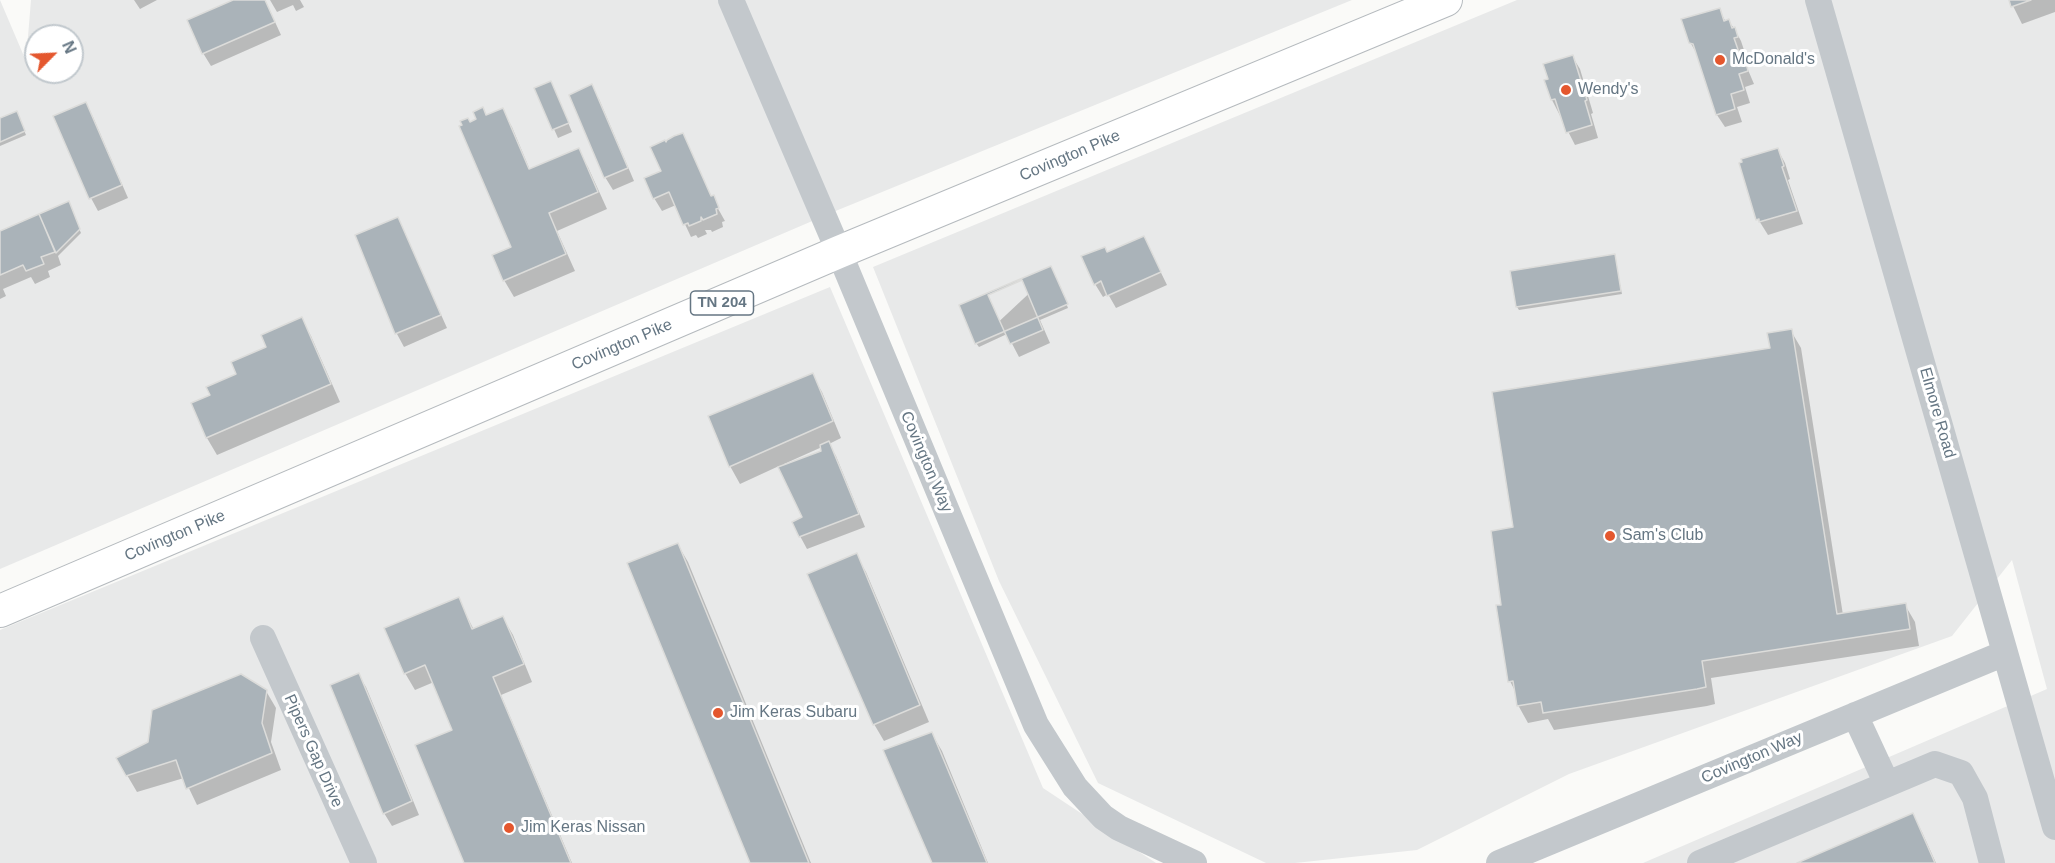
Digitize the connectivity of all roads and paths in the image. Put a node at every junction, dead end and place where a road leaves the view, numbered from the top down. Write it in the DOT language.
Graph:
graph roads {
  1 [pos="731,0"];
  2 [pos="1446,0"];
  3 [pos="1818,0"];
  4 [pos="839,252"];
  5 [pos="0,611"];
  6 [pos="263,638"];
  7 [pos="2005,653"];
  8 [pos="1856,715"];
  9 [pos="1887,784"];
  10 [pos="2055,827"];
  11 [pos="364,863"];
  12 [pos="1194,863"];
  13 [pos="1499,863"];
  14 [pos="1700,863"];
  15 [pos="1992,863"];
  1 -- 4 [label="street, Covington Way"];
  2 -- 4 [label="main road, Covington Pike / TN 204"];
  3 -- 7 [label="street, Elmore Road"];
  4 -- 5 [label="main road, Covington Pike / TN 204"];
  4 -- 12 [label="street, Covington Way"];
  6 -- 11 [label="street, Pipers Gap Drive"];
  7 -- 8 [label="street, Covington Way"];
  7 -- 10 [label="street, Elmore Road"];
  8 -- 9 [label="street"];
  8 -- 13 [label="street, Covington Way"];
  9 -- 14 [label="street"];
  9 -- 15 [label="street"];
}
